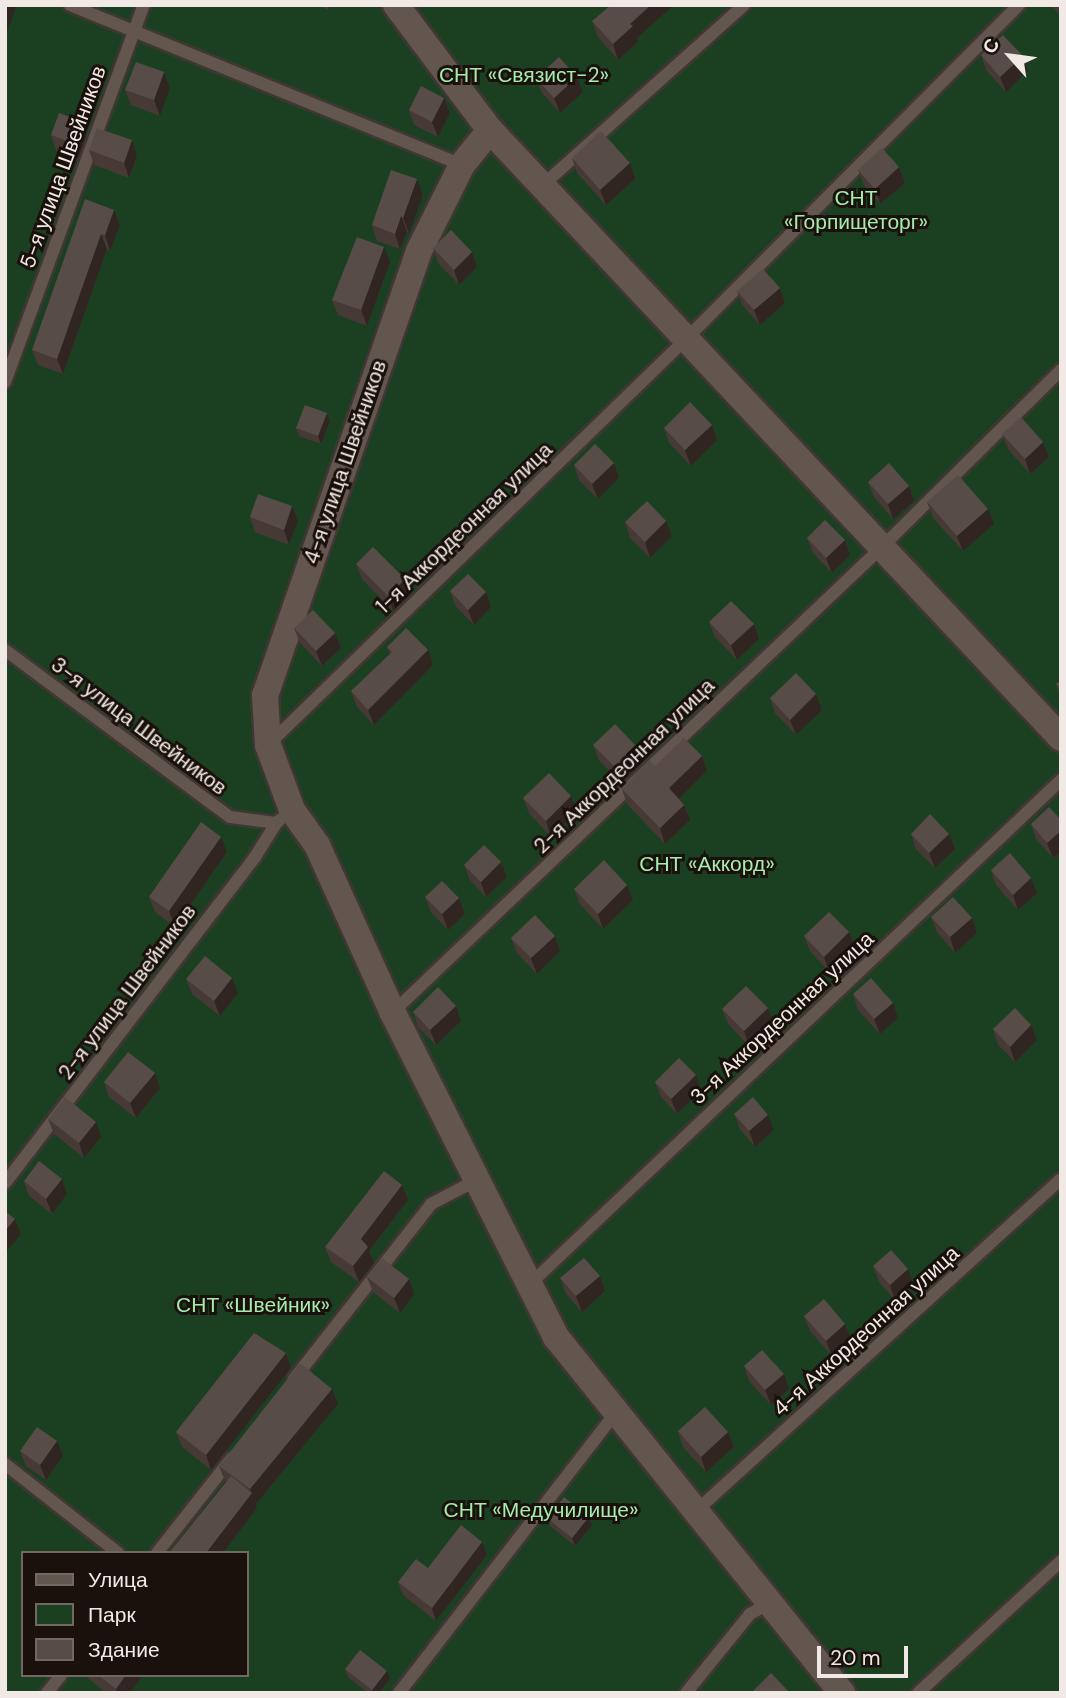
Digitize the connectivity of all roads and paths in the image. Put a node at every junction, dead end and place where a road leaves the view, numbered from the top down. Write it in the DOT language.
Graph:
graph roads {
  1 [pos="70,5"];
  2 [pos="144,5"];
  3 [pos="396,5"];
  4 [pos="744,5"];
  5 [pos="1019,5"];
  6 [pos="133,31"];
  7 [pos="491,130"];
  8 [pos="463,165"];
  9 [pos="544,184"];
  10 [pos="687,338"];
  11 [pos="1061,370"];
  12 [pos="5,382"];
  13 [pos="882,547"];
  14 [pos="5,650"];
  15 [pos="1061,738"];
  16 [pos="268,745"];
  17 [pos="1061,780"];
  18 [pos="284,816"];
  19 [pos="393,1013"];
  20 [pos="1061,1179"];
  21 [pos="477,1180"];
  22 [pos="5,1183"];
  23 [pos="530,1284"];
  24 [pos="285,1389"];
  25 [pos="617,1411"];
  26 [pos="243,1444"];
  27 [pos="5,1464"];
  28 [pos="696,1511"];
  29 [pos="115,1551"];
  30 [pos="159,1551"];
  31 [pos="1061,1561"];
  32 [pos="770,1603"];
  33 [pos="59,1677"];
  34 [pos="47,1693"];
  35 [pos="399,1693"];
  36 [pos="686,1693"];
  37 [pos="842,1693"];
  38 [pos="918,1693"];
  1 -- 6 [label="lane"];
  2 -- 6 [label="lane, 5-я улица Швейников"];
  3 -- 7 [label="street"];
  4 -- 9 [label="lane"];
  5 -- 10 [label="lane, 1-я Аккордеонная улица"];
  6 -- 8 [label="lane"];
  6 -- 12 [label="lane, 5-я улица Швейников"];
  7 -- 8 [label="street, 4-я улица Швейников"];
  7 -- 9 [label="street"];
  8 -- 16 [label="street, 4-я улица Швейников"];
  9 -- 10 [label="street"];
  10 -- 13 [label="street"];
  10 -- 16 [label="lane, 1-я Аккордеонная улица"];
  11 -- 13 [label="lane, 2-я Аккордеонная улица"];
  13 -- 15 [label="street"];
  13 -- 19 [label="lane, 2-я Аккордеонная улица"];
  14 -- 18 [label="lane, 3-я улица Швейников"];
  16 -- 18 [label="street, 4-я улица Швейников"];
  17 -- 23 [label="lane, 3-я Аккордеонная улица"];
  18 -- 19 [label="street, 4-я улица Швейников"];
  18 -- 22 [label="lane, 2-я улица Швейников"];
  19 -- 21 [label="street, 4-я улица Швейников"];
  20 -- 28 [label="lane, 4-я Аккордеонная улица"];
  21 -- 23 [label="street, 4-я улица Швейников"];
  21 -- 24 [label="lane"];
  23 -- 25 [label="street, 4-я улица Швейников"];
  25 -- 28 [label="street, 4-я улица Швейников"];
  25 -- 35 [label="lane"];
  26 -- 30 [label="lane"];
  27 -- 29 [label="lane"];
  28 -- 32 [label="street, 4-я улица Швейников"];
  31 -- 38 [label="lane"];
  32 -- 36 [label="lane"];
  32 -- 37 [label="street, 4-я улица Швейников"];
  33 -- 34 [label="lane"];
}
